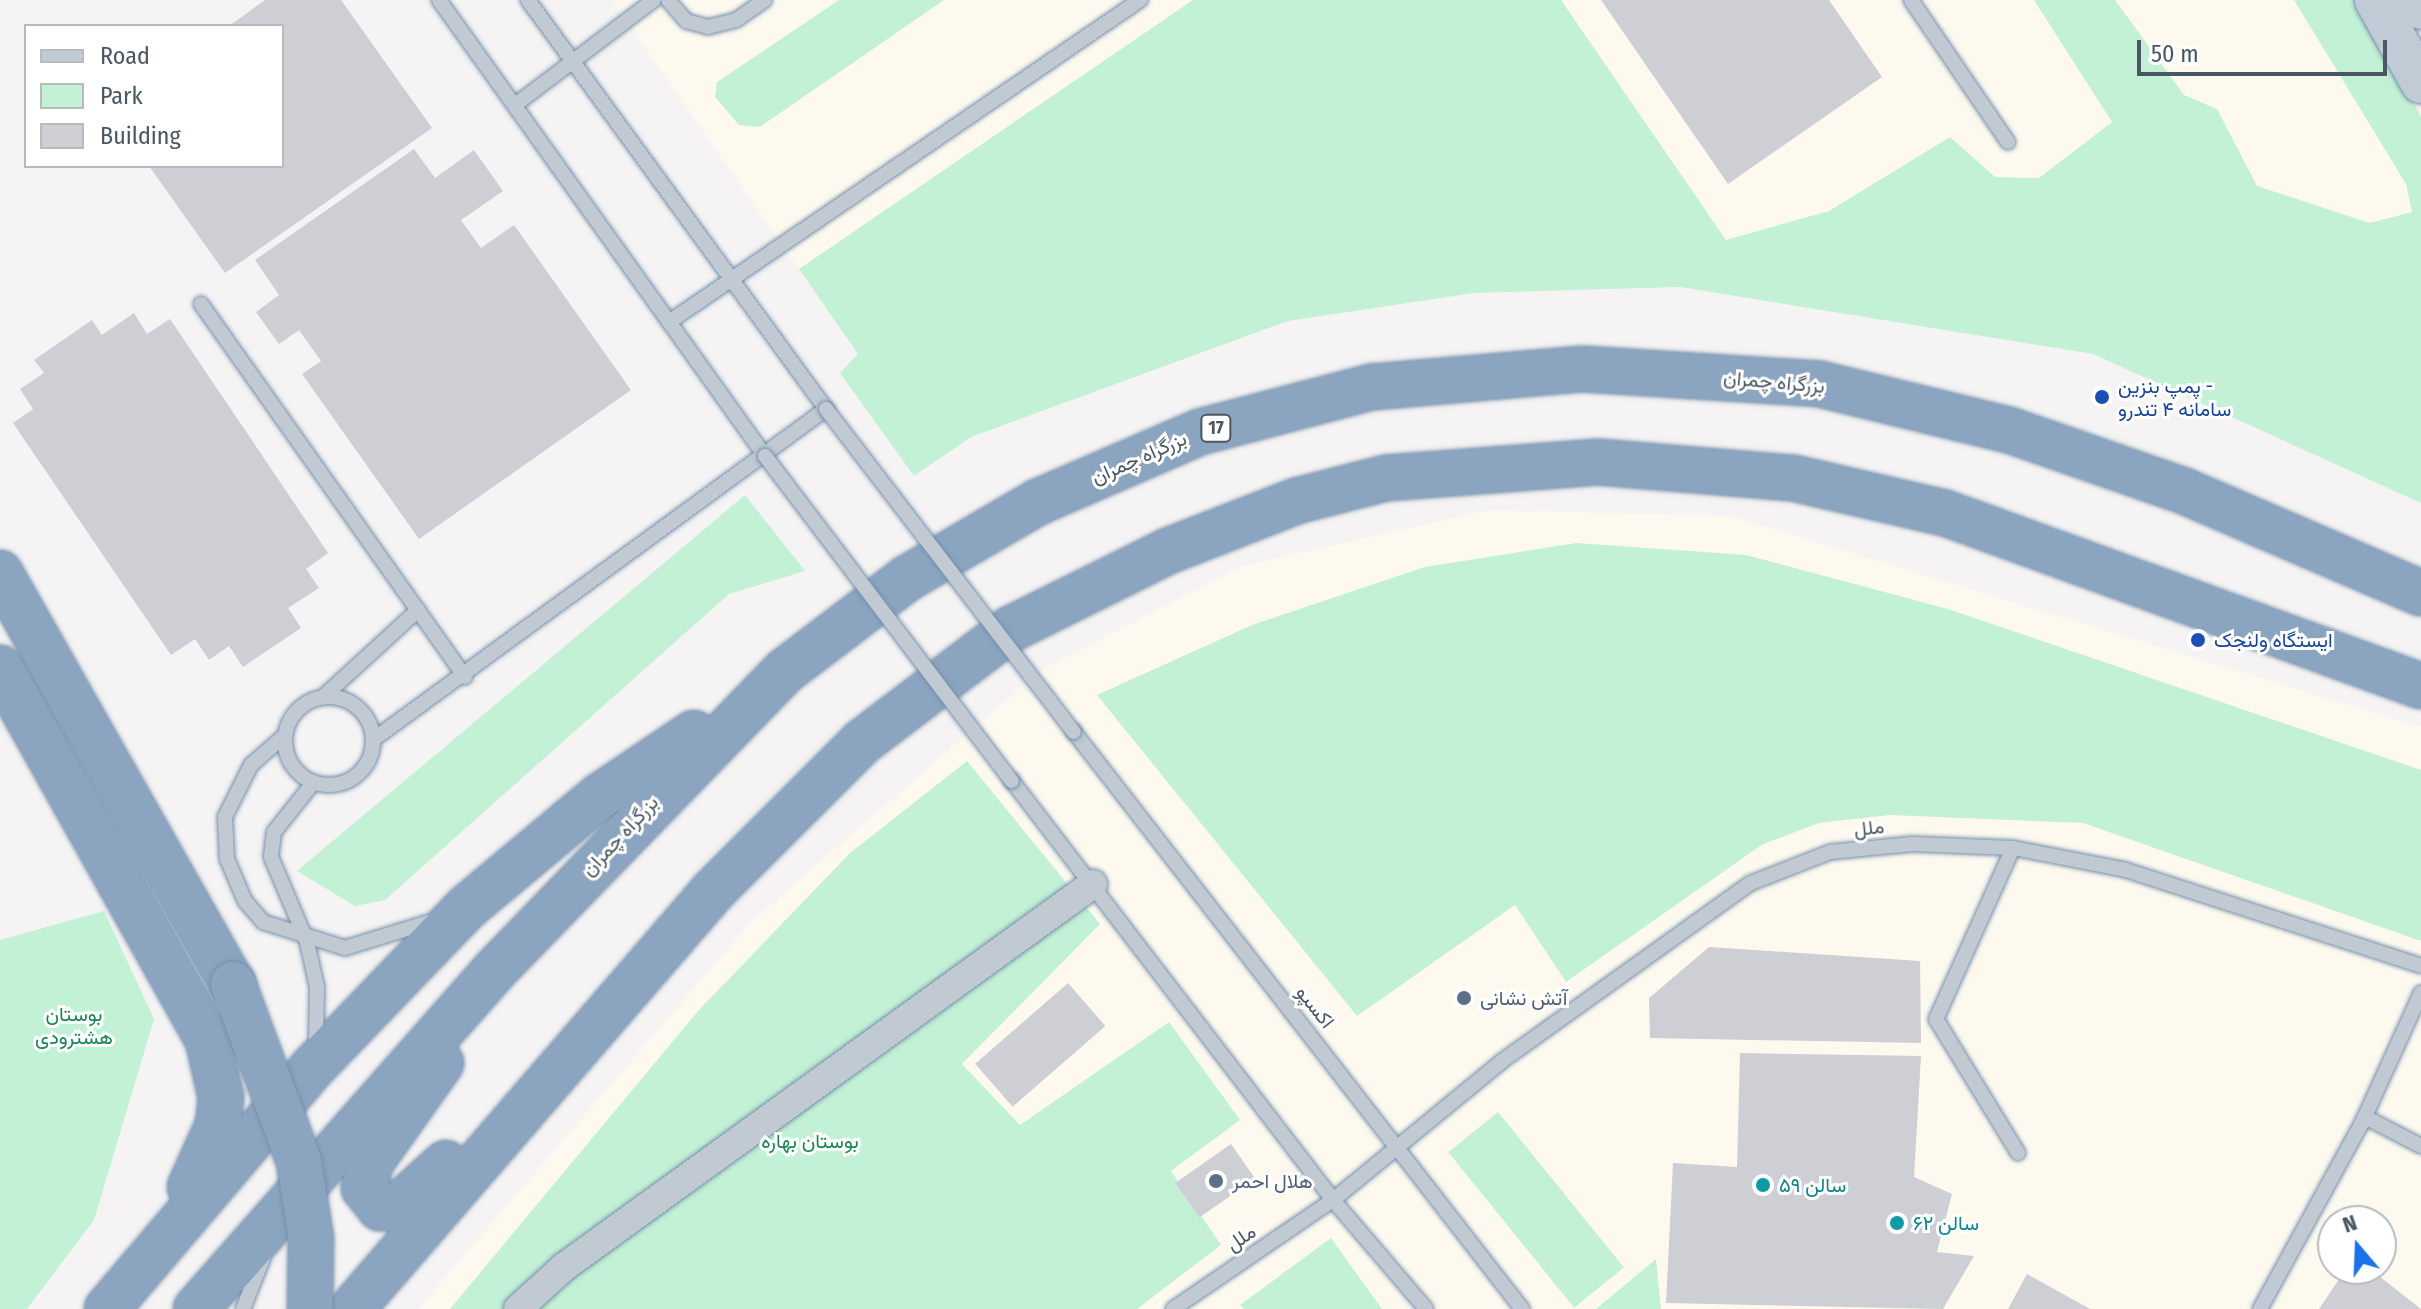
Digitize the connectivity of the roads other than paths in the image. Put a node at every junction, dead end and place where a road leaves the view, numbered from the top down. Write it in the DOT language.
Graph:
graph roads {
  1 [pos="439,0"];
  2 [pos="528,0"];
  3 [pos="654,0"];
  4 [pos="668,0"];
  5 [pos="765,0"];
  6 [pos="1140,0"];
  7 [pos="1911,0"];
  8 [pos="2375,0"];
  9 [pos="2416,0"];
  10 [pos="2421,9"];
  11 [pos="573,61"];
  12 [pos="2421,83"];
  13 [pos="515,105"];
  14 [pos="2008,142"];
  15 [pos="732,279"];
  16 [pos="201,304"];
  17 [pos="669,322"];
  18 [pos="826,409"];
  19 [pos="765,456"];
  20 [pos="2184,491"];
  21 [pos="2421,562"];
  22 [pos="0,573"];
  23 [pos="2421,593"];
  24 [pos="418,610"];
  25 [pos="0,668"];
  26 [pos="785,671"];
  27 [pos="465,677"];
  28 [pos="2421,686"];
  29 [pos="323,697"];
  30 [pos="284,736"];
  31 [pos="374,739"];
  32 [pos="313,783"];
  33 [pos="2013,848"];
  34 [pos="1093,884"];
  35 [pos="466,908"];
  36 [pos="307,942"];
  37 [pos="2421,966"];
  38 [pos="494,971"];
  39 [pos="2421,993"];
  40 [pos="589,1036"];
  41 [pos="314,1066"];
  42 [pos="2363,1120"];
  43 [pos="2421,1146"];
  44 [pos="1399,1150"];
  45 [pos="2018,1153"];
  46 [pos="1333,1200"];
  47 [pos="273,1220"];
  48 [pos="171,1229"];
  49 [pos="350,1303"];
  50 [pos="107,1309"];
  51 [pos="196,1309"];
  52 [pos="243,1309"];
  53 [pos="310,1309"];
  54 [pos="518,1309"];
  55 [pos="1173,1309"];
  56 [pos="1426,1309"];
  57 [pos="1522,1309"];
  58 [pos="2260,1309"];
  1 -- 13 [label="lane"];
  2 -- 11 [label="lane, اکسپو"];
  3 -- 11 [label="lane"];
  4 -- 5 [label="lane"];
  6 -- 15 [label="lane"];
  7 -- 14 [label="lane"];
  8 -- 12 [label="main road"];
  9 -- 10 [label="main road"];
  11 -- 13 [label="lane"];
  11 -- 15 [label="lane, اکسپو"];
  13 -- 17 [label="lane"];
  15 -- 17 [label="lane"];
  15 -- 18 [label="lane, اکسپو"];
  16 -- 24 [label="lane"];
  17 -- 19 [label="lane"];
  18 -- 19 [label="lane"];
  18 -- 44 [label="lane, اکسپو, bridge"];
  19 -- 27 [label="lane"];
  19 -- 34 [label="lane, bridge"];
  20 -- 21 [label="highway"];
  20 -- 23 [label="highway, بزرگراه چمران / 17"];
  20 -- 26 [label="highway, بزرگراه چمران / 17"];
  22 -- 53 [label="highway, bridge"];
  24 -- 27 [label="lane"];
  24 -- 29 [label="lane"];
  25 -- 48 [label="highway"];
  26 -- 35 [label="highway"];
  26 -- 38 [label="highway, بزرگراه چمران / 17"];
  27 -- 31 [label="lane"];
  28 -- 40 [label="highway"];
  29 -- 30 [label="lane"];
  29 -- 31 [label="lane"];
  30 -- 32 [label="lane"];
  30 -- 36 [label="lane"];
  31 -- 32 [label="lane"];
  32 -- 36 [label="lane"];
  33 -- 37 [label="lane, ملل"];
  33 -- 44 [label="lane, ملل"];
  33 -- 45 [label="lane"];
  34 -- 46 [label="lane"];
  34 -- 54 [label="street"];
  35 -- 36 [label="lane"];
  35 -- 41 [label="highway"];
  36 -- 41 [label="lane"];
  38 -- 40 [label="highway"];
  38 -- 47 [label="highway, بزرگراه چمران / 17"];
  39 -- 42 [label="lane"];
  40 -- 49 [label="highway"];
  41 -- 48 [label="highway"];
  42 -- 43 [label="lane"];
  42 -- 58 [label="lane"];
  44 -- 46 [label="lane, ملل"];
  44 -- 57 [label="lane, اکسپو"];
  46 -- 55 [label="lane, ملل"];
  46 -- 56 [label="lane"];
  47 -- 51 [label="highway, بزرگراه چمران / 17"];
  47 -- 52 [label="lane"];
  48 -- 50 [label="highway"];
}
